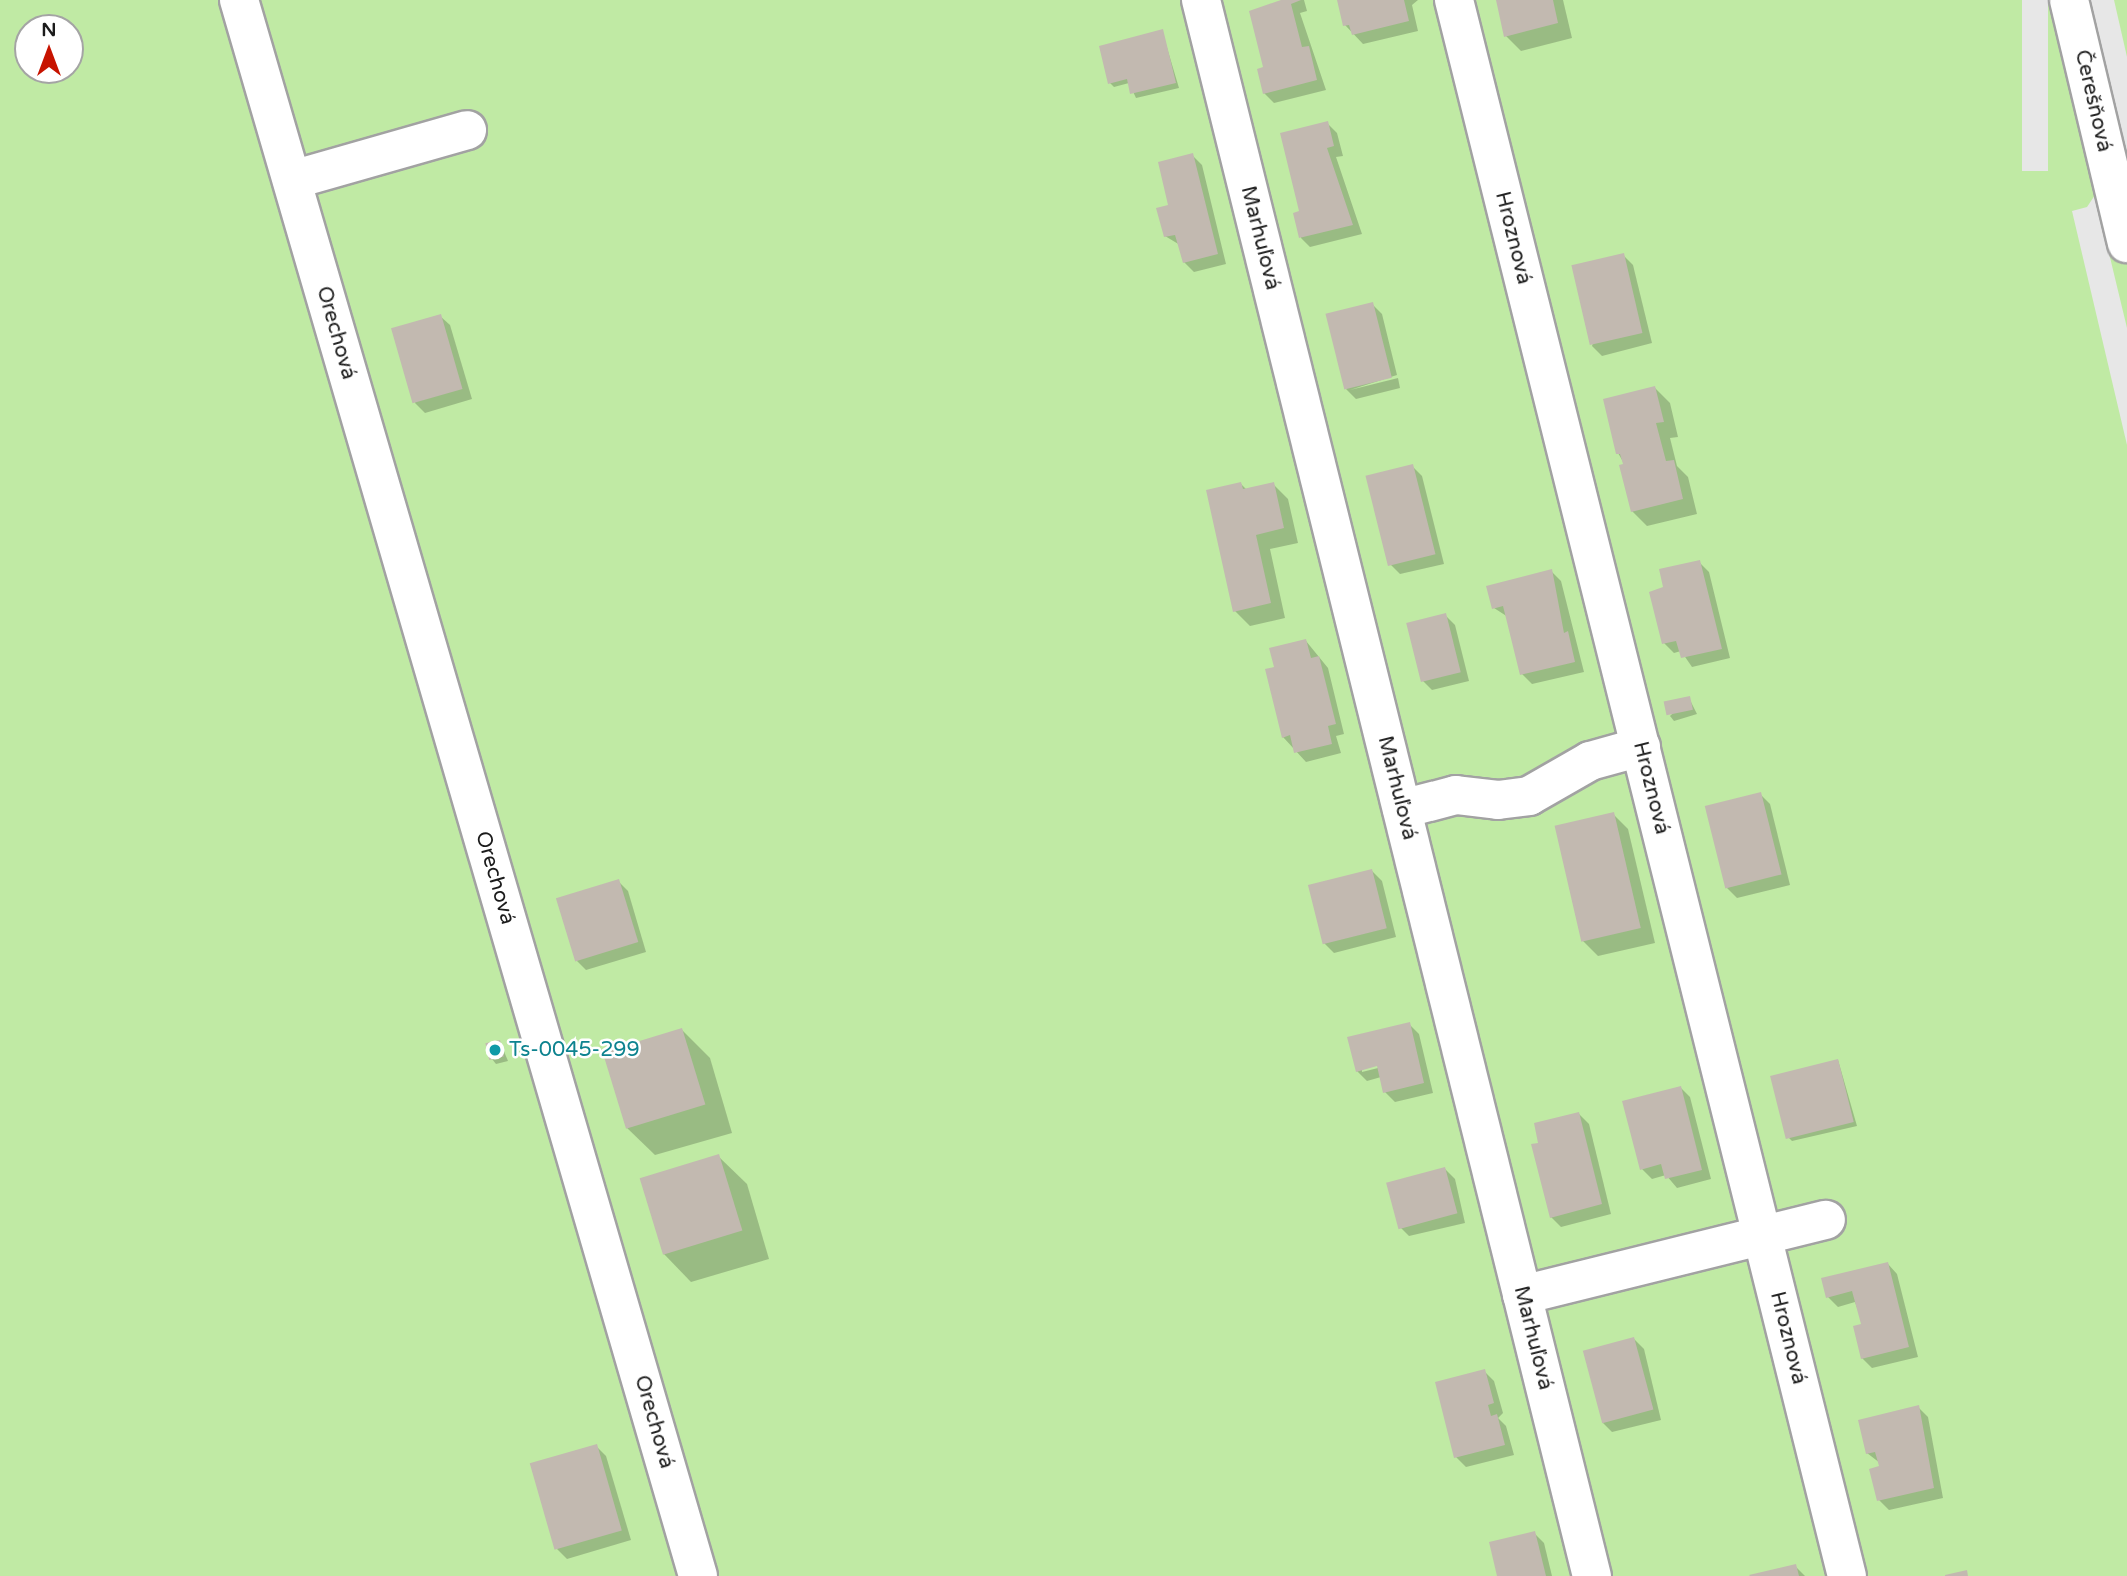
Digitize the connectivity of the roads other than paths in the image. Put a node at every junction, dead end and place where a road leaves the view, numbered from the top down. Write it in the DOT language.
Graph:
graph roads {
  1 [pos="239,0"];
  2 [pos="1201,0"];
  3 [pos="1454,0"];
  4 [pos="2069,0"];
  5 [pos="467,130"];
  6 [pos="292,180"];
  7 [pos="2127,243"];
  8 [pos="1641,747"];
  9 [pos="1402,809"];
  10 [pos="1826,1220"];
  11 [pos="1762,1233"];
  12 [pos="1522,1295"];
  13 [pos="698,1576"];
  14 [pos="1592,1576"];
  15 [pos="1847,1576"];
  1 -- 6 [label="street, Orechová"];
  2 -- 9 [label="street, Marhuľová"];
  3 -- 8 [label="street, Hroznová"];
  4 -- 7 [label="street, Čerešňová"];
  5 -- 6 [label="street"];
  6 -- 13 [label="street, Orechová"];
  8 -- 9 [label="street"];
  8 -- 11 [label="street, Hroznová"];
  9 -- 12 [label="street, Marhuľová"];
  10 -- 11 [label="street"];
  11 -- 12 [label="street"];
  11 -- 15 [label="street, Hroznová"];
  12 -- 14 [label="street, Marhuľová"];
}
